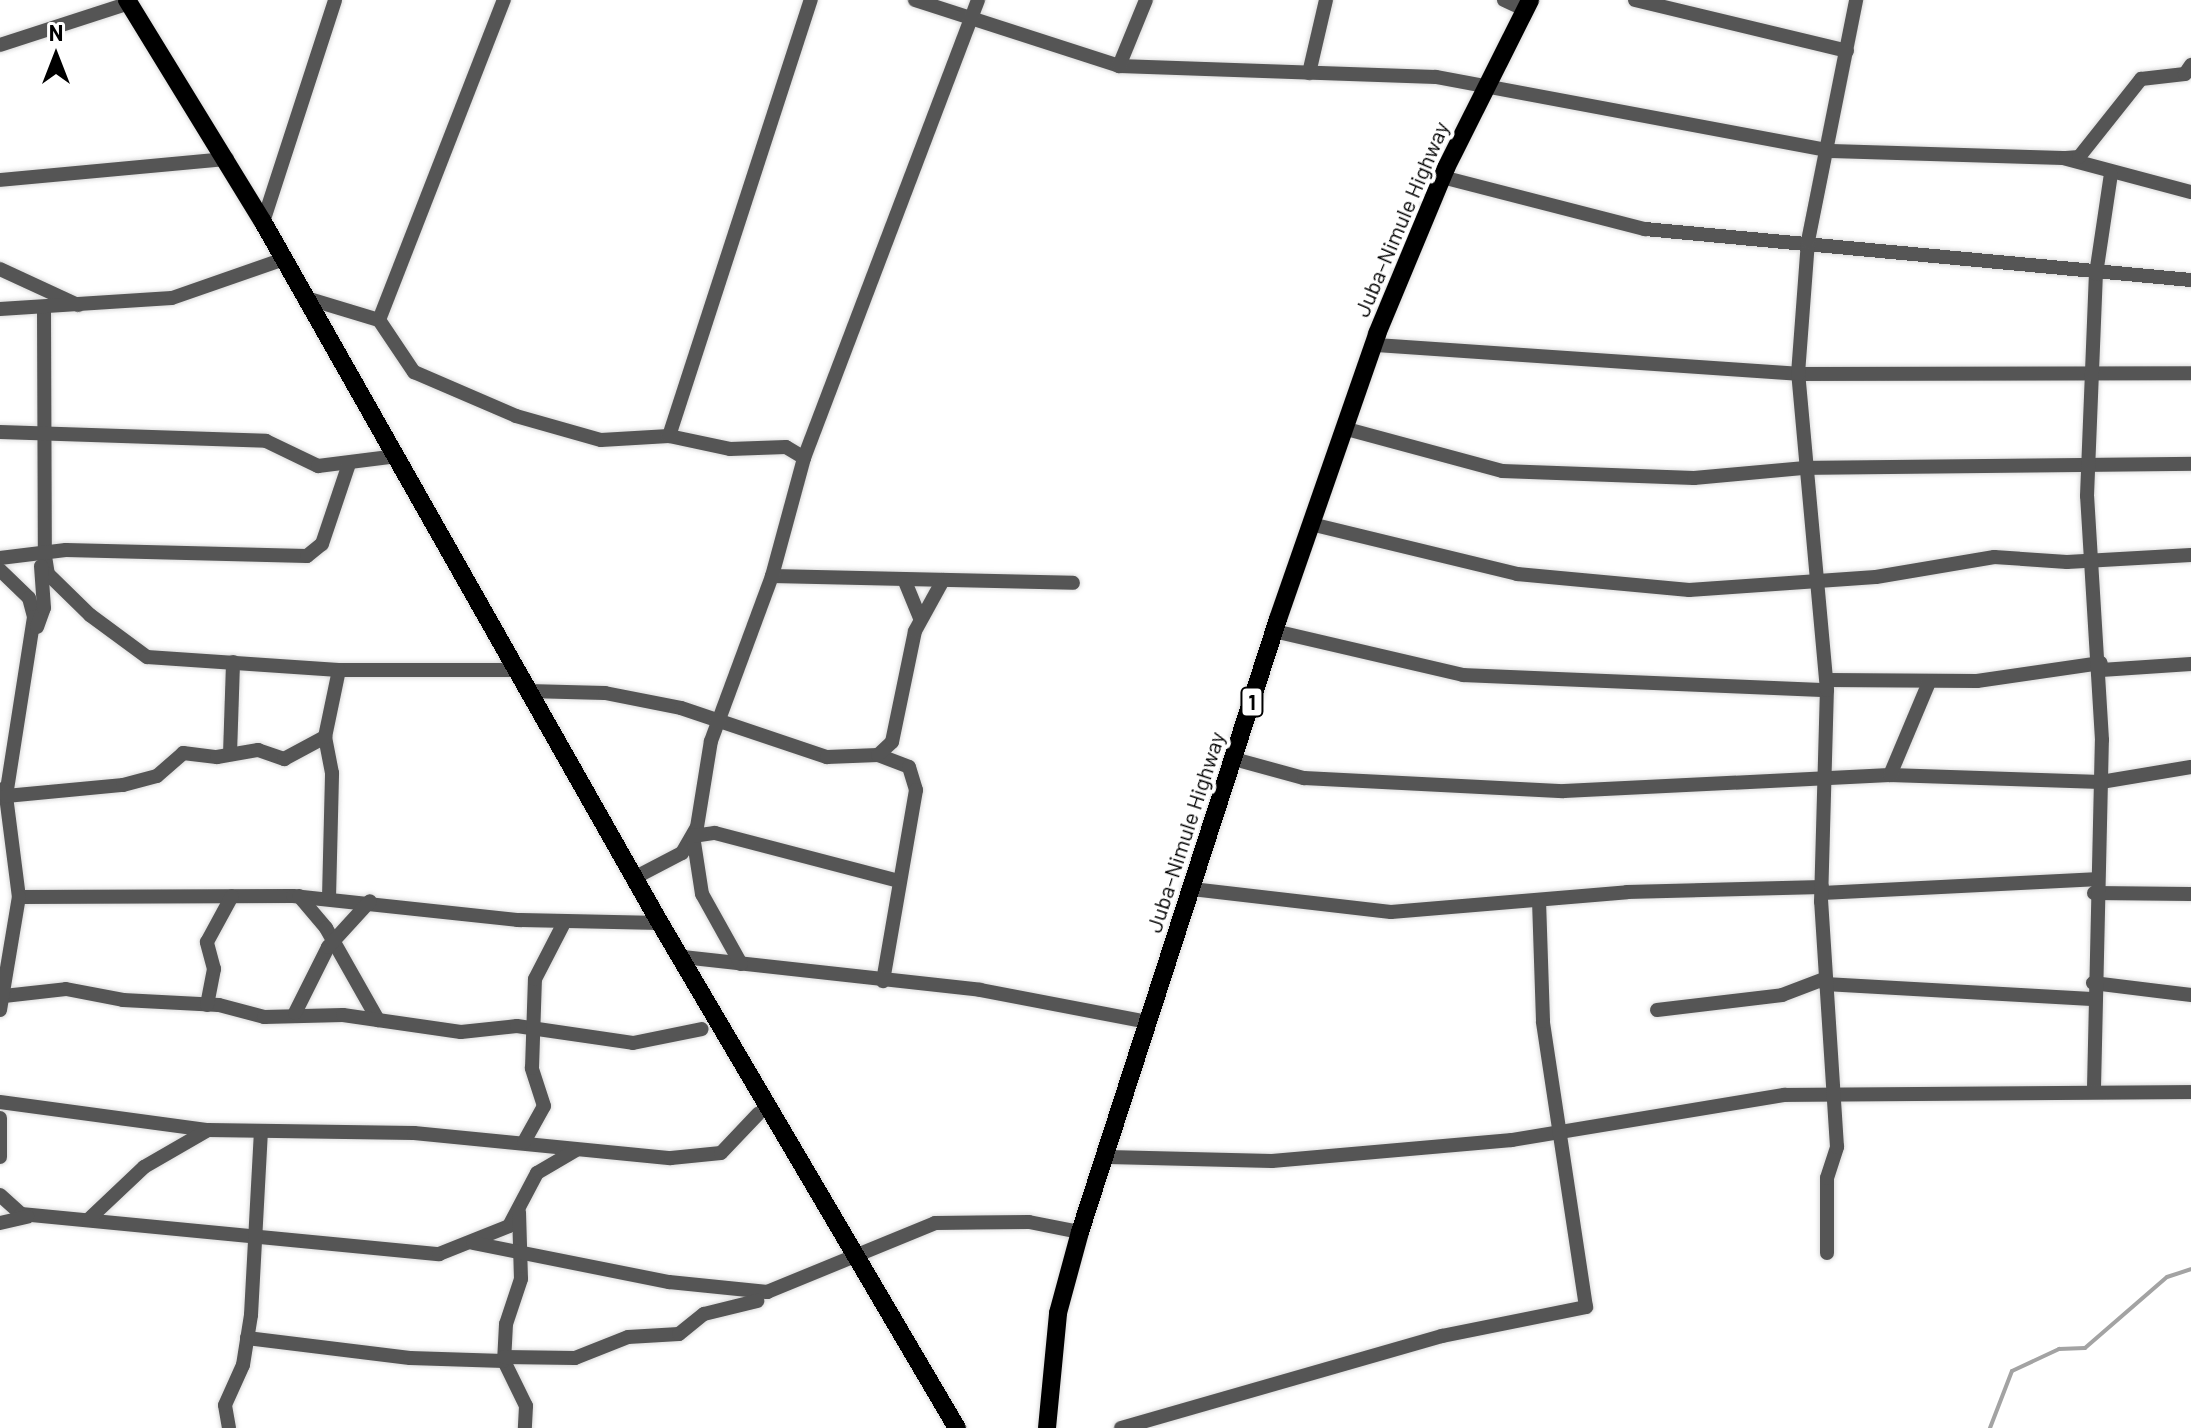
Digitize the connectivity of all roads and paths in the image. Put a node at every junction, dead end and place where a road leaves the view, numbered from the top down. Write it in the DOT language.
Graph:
graph roads {
  1 [pos="335,0"];
  2 [pos="504,0"];
  3 [pos="811,0"];
  4 [pos="915,0"];
  5 [pos="978,0"];
  6 [pos="1146,0"];
  7 [pos="1326,0"];
  8 [pos="1504,0"];
  9 [pos="1635,0"];
  10 [pos="1856,0"];
  11 [pos="128,1"];
  12 [pos="1528,5"];
  13 [pos="969,19"];
  14 [pos="0,45"];
  15 [pos="1847,51"];
  16 [pos="1119,66"];
  17 [pos="1309,73"];
  18 [pos="2189,73"];
  19 [pos="1485,88"];
  20 [pos="1831,151"];
  21 [pos="2063,158"];
  22 [pos="227,159"];
  23 [pos="2111,174"];
  24 [pos="1442,177"];
  25 [pos="0,180"];
  26 [pos="2191,192"];
  27 [pos="263,222"];
  28 [pos="1808,241"];
  29 [pos="284,259"];
  30 [pos="0,269"];
  31 [pos="2096,274"];
  32 [pos="2191,280"];
  33 [pos="306,298"];
  34 [pos="78,305"];
  35 [pos="44,308"];
  36 [pos="0,309"];
  37 [pos="379,320"];
  38 [pos="1376,345"];
  39 [pos="2091,373"];
  40 [pos="2191,373"];
  41 [pos="1798,374"];
  42 [pos="1343,428"];
  43 [pos="45,431"];
  44 [pos="0,432"];
  45 [pos="669,436"];
  46 [pos="397,456"];
  47 [pos="804,458"];
  48 [pos="349,464"];
  49 [pos="2191,464"];
  50 [pos="2089,465"];
  51 [pos="1803,468"];
  52 [pos="1311,524"];
  53 [pos="2191,555"];
  54 [pos="42,556"];
  55 [pos="0,558"];
  56 [pos="2090,561"];
  57 [pos="0,570"];
  58 [pos="772,576"];
  59 [pos="904,579"];
  60 [pos="943,580"];
  61 [pos="1814,582"];
  62 [pos="1073,583"];
  63 [pos="920,619"];
  64 [pos="35,631"];
  65 [pos="1274,631"];
  66 [pos="233,662"];
  67 [pos="2191,664"];
  68 [pos="2101,666"];
  69 [pos="339,670"];
  70 [pos="516,670"];
  71 [pos="1929,682"];
  72 [pos="1827,685"];
  73 [pos="528,691"];
  74 [pos="722,720"];
  75 [pos="897,725"];
  76 [pos="325,737"];
  77 [pos="230,754"];
  78 [pos="878,755"];
  79 [pos="1234,759"];
  80 [pos="909,767"];
  81 [pos="2191,767"];
  82 [pos="1890,775"];
  83 [pos="1826,777"];
  84 [pos="2101,782"];
  85 [pos="3,790"];
  86 [pos="693,836"];
  87 [pos="634,878"];
  88 [pos="895,880"];
  89 [pos="2094,886"];
  90 [pos="1192,889"];
  91 [pos="1822,890"];
  92 [pos="2191,894"];
  93 [pos="232,896"];
  94 [pos="299,896"];
  95 [pos="19,897"];
  96 [pos="329,898"];
  97 [pos="370,901"];
  98 [pos="1539,903"];
  99 [pos="565,921"];
  100 [pos="660,923"];
  101 [pos="332,941"];
  102 [pos="683,957"];
  103 [pos="741,964"];
  104 [pos="883,981"];
  105 [pos="1825,982"];
  106 [pos="2093,983"];
  107 [pos="2191,995"];
  108 [pos="2092,999"];
  109 [pos="2,1003"];
  110 [pos="207,1005"];
  111 [pos="1657,1010"];
  112 [pos="295,1013"];
  113 [pos="378,1020"];
  114 [pos="1148,1022"];
  115 [pos="534,1029"];
  116 [pos="702,1029"];
  117 [pos="2094,1088"];
  118 [pos="2191,1092"];
  119 [pos="1834,1093"];
  120 [pos="0,1102"];
  121 [pos="26,1106"];
  122 [pos="758,1114"];
  123 [pos="2,1123"];
  124 [pos="208,1130"];
  125 [pos="1560,1131"];
  126 [pos="261,1132"];
  127 [pos="524,1142"];
  128 [pos="578,1149"];
  129 [pos="0,1157"];
  130 [pos="1108,1157"];
  131 [pos="0,1195"];
  132 [pos="6,1209"];
  133 [pos="519,1212"];
  134 [pos="35,1215"];
  135 [pos="88,1220"];
  136 [pos="0,1223"];
  137 [pos="1080,1232"];
  138 [pos="256,1240"];
  139 [pos="471,1243"];
  140 [pos="523,1252"];
  141 [pos="1827,1253"];
  142 [pos="859,1260"];
  143 [pos="757,1301"];
  144 [pos="247,1338"];
  145 [pos="504,1359"];
  146 [pos="229,1428"];
  147 [pos="525,1428"];
  148 [pos="957,1428"];
  149 [pos="1047,1428"];
  150 [pos="1121,1428"];
  1 -- 27 [label="street"];
  2 -- 37 [label="street"];
  3 -- 45 [label="street"];
  4 -- 13 [label="street"];
  5 -- 13 [label="street"];
  6 -- 16 [label="street"];
  7 -- 17 [label="street"];
  8 -- 12 [label="street"];
  9 -- 15 [label="street"];
  10 -- 15 [label="street"];
  11 -- 14 [label="street"];
  11 -- 22 [label="main road"];
  12 -- 19 [label="main road, Juba–Nimule Highway / 1"];
  13 -- 16 [label="street"];
  13 -- 47 [label="street"];
  15 -- 20 [label="street"];
  16 -- 17 [label="street"];
  17 -- 19 [label="street"];
  18 -- 21 [label="street"];
  19 -- 20 [label="street"];
  19 -- 24 [label="main road, Juba–Nimule Highway / 1"];
  20 -- 21 [label="street"];
  20 -- 28 [label="street"];
  21 -- 23 [label="street"];
  22 -- 25 [label="street"];
  22 -- 27 [label="main road"];
  23 -- 26 [label="street"];
  23 -- 31 [label="street"];
  24 -- 28 [label="street"];
  24 -- 38 [label="main road, Juba–Nimule Highway / 1"];
  27 -- 29 [label="main road"];
  28 -- 31 [label="street"];
  28 -- 41 [label="street"];
  29 -- 33 [label="main road"];
  29 -- 34 [label="street"];
  30 -- 34 [label="street"];
  31 -- 32 [label="street"];
  31 -- 39 [label="street"];
  33 -- 37 [label="street"];
  33 -- 46 [label="main road"];
  34 -- 35 [label="street"];
  35 -- 36 [label="street"];
  35 -- 43 [label="street"];
  37 -- 45 [label="street"];
  38 -- 41 [label="street"];
  38 -- 42 [label="main road, Juba–Nimule Highway / 1"];
  39 -- 40 [label="street"];
  39 -- 41 [label="street"];
  39 -- 50 [label="street"];
  41 -- 51 [label="street"];
  42 -- 51 [label="street"];
  42 -- 52 [label="main road, Juba–Nimule Highway / 1"];
  43 -- 44 [label="street"];
  43 -- 48 [label="street"];
  43 -- 54 [label="street"];
  45 -- 47 [label="street"];
  46 -- 48 [label="street"];
  46 -- 70 [label="main road"];
  47 -- 58 [label="street"];
  48 -- 54 [label="street"];
  49 -- 50 [label="street"];
  50 -- 51 [label="street"];
  50 -- 56 [label="street"];
  51 -- 61 [label="street"];
  52 -- 61 [label="street"];
  52 -- 65 [label="main road, Juba–Nimule Highway / 1"];
  53 -- 56 [label="street"];
  54 -- 55 [label="street"];
  54 -- 64 [label="street"];
  54 -- 66 [label="street"];
  56 -- 61 [label="street"];
  56 -- 68 [label="street"];
  57 -- 64 [label="street"];
  58 -- 59 [label="street"];
  58 -- 74 [label="street"];
  59 -- 60 [label="street"];
  59 -- 63 [label="street"];
  60 -- 62 [label="street"];
  60 -- 63 [label="street"];
  61 -- 72 [label="street"];
  63 -- 75 [label="street"];
  64 -- 85 [label="street"];
  65 -- 72 [label="street"];
  65 -- 79 [label="main road, Juba–Nimule Highway / 1"];
  66 -- 69 [label="street"];
  66 -- 77 [label="street"];
  67 -- 68 [label="street"];
  68 -- 71 [label="street"];
  68 -- 84 [label="street"];
  69 -- 70 [label="street"];
  69 -- 76 [label="street"];
  70 -- 73 [label="main road"];
  71 -- 72 [label="street"];
  71 -- 82 [label="street"];
  72 -- 83 [label="street"];
  73 -- 74 [label="street"];
  73 -- 87 [label="main road"];
  74 -- 78 [label="street"];
  74 -- 86 [label="street"];
  75 -- 78 [label="street"];
  75 -- 80 [label="street"];
  76 -- 77 [label="street"];
  76 -- 96 [label="street"];
  77 -- 85 [label="street"];
  78 -- 80 [label="street"];
  79 -- 83 [label="street"];
  79 -- 90 [label="main road, Juba–Nimule Highway / 1"];
  80 -- 88 [label="street"];
  81 -- 84 [label="street"];
  82 -- 83 [label="street"];
  82 -- 84 [label="street"];
  83 -- 91 [label="street"];
  84 -- 89 [label="street"];
  85 -- 95 [label="street"];
  86 -- 87 [label="street"];
  86 -- 88 [label="street"];
  86 -- 103 [label="street"];
  87 -- 100 [label="main road"];
  88 -- 104 [label="street"];
  89 -- 91 [label="street"];
  89 -- 92 [label="street"];
  89 -- 106 [label="street"];
  90 -- 98 [label="street"];
  90 -- 114 [label="main road, Juba–Nimule Highway / 1"];
  91 -- 98 [label="street"];
  91 -- 105 [label="street"];
  93 -- 94 [label="street"];
  93 -- 95 [label="street"];
  93 -- 110 [label="street"];
  94 -- 96 [label="street"];
  94 -- 101 [label="street"];
  95 -- 109 [label="street"];
  96 -- 97 [label="street"];
  97 -- 99 [label="street"];
  97 -- 101 [label="street"];
  98 -- 125 [label="street"];
  99 -- 100 [label="street"];
  99 -- 115 [label="street"];
  100 -- 102 [label="main road"];
  101 -- 112 [label="street"];
  101 -- 113 [label="street"];
  102 -- 103 [label="street"];
  102 -- 142 [label="main road"];
  103 -- 104 [label="street"];
  104 -- 114 [label="street"];
  105 -- 108 [label="street"];
  105 -- 111 [label="street"];
  105 -- 119 [label="street"];
  106 -- 107 [label="street"];
  106 -- 108 [label="street"];
  108 -- 117 [label="street"];
  109 -- 110 [label="street"];
  110 -- 112 [label="street"];
  112 -- 113 [label="street"];
  113 -- 115 [label="street"];
  114 -- 130 [label="main road, Juba–Nimule Highway / 1"];
  115 -- 116 [label="street"];
  115 -- 127 [label="street"];
  117 -- 118 [label="street"];
  117 -- 119 [label="street"];
  119 -- 125 [label="street"];
  119 -- 141 [label="street"];
  120 -- 121 [label="street"];
  121 -- 123 [label="street"];
  121 -- 124 [label="street"];
  122 -- 128 [label="street"];
  123 -- 129 [label="street"];
  124 -- 126 [label="street"];
  124 -- 135 [label="street"];
  125 -- 130 [label="street"];
  125 -- 150 [label="street"];
  126 -- 127 [label="street"];
  126 -- 138 [label="street"];
  127 -- 128 [label="street"];
  128 -- 133 [label="street"];
  130 -- 137 [label="main road, Juba–Nimule Highway / 1"];
  131 -- 132 [label="street"];
  132 -- 134 [label="street"];
  133 -- 139 [label="street"];
  133 -- 140 [label="street"];
  134 -- 135 [label="street"];
  134 -- 136 [label="street"];
  135 -- 138 [label="street"];
  137 -- 142 [label="street"];
  137 -- 149 [label="main road, Juba–Nimule Highway / 1"];
  138 -- 139 [label="street"];
  138 -- 144 [label="street"];
  139 -- 140 [label="street"];
  140 -- 142 [label="street"];
  140 -- 145 [label="street"];
  142 -- 148 [label="main road"];
  143 -- 145 [label="street"];
  144 -- 145 [label="street"];
  144 -- 146 [label="street"];
  145 -- 147 [label="street"];
}
